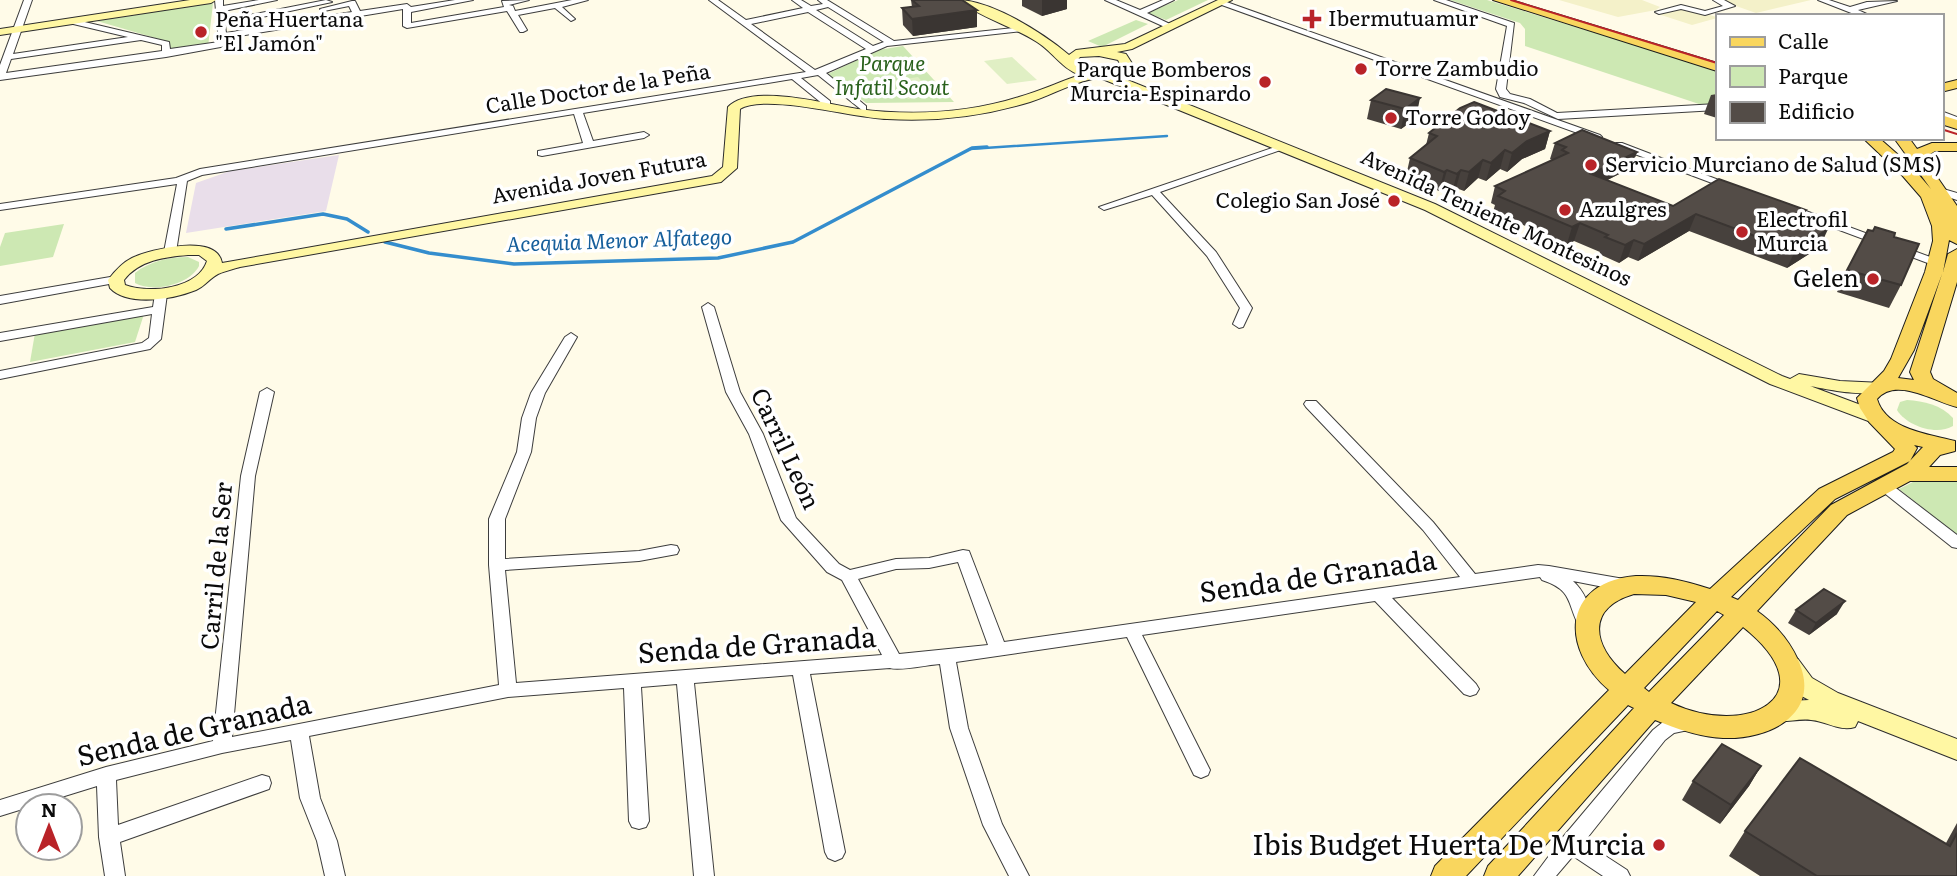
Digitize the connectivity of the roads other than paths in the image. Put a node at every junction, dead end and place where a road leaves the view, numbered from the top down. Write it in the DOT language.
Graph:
graph roads {
  1 [pos="30,0"];
  2 [pos="211,0"];
  3 [pos="273,0"];
  4 [pos="389,0"];
  5 [pos="469,0"];
  6 [pos="525,0"];
  7 [pos="584,0"];
  8 [pos="712,0"];
  9 [pos="796,0"];
  10 [pos="963,0"];
  11 [pos="1109,0"];
  12 [pos="1170,0"];
  13 [pos="1438,0"];
  14 [pos="1499,0"];
  15 [pos="1532,0"];
  16 [pos="1717,0"];
  17 [pos="1822,0"];
  18 [pos="1225,1"];
  19 [pos="1893,1"];
  20 [pos="825,2"];
  21 [pos="327,4"];
  22 [pos="219,5"];
  23 [pos="554,5"];
  24 [pos="508,6"];
  25 [pos="809,9"];
  26 [pos="356,10"];
  27 [pos="408,10"];
  28 [pos="1851,10"];
  29 [pos="1659,12"];
  30 [pos="1140,13"];
  31 [pos="1862,14"];
  32 [pos="333,18"];
  33 [pos="571,19"];
  34 [pos="72,21"];
  35 [pos="318,22"];
  36 [pos="221,23"];
  37 [pos="744,23"];
  38 [pos="1170,26"];
  39 [pos="20,29"];
  40 [pos="1022,29"];
  41 [pos="523,30"];
  42 [pos="0,32"];
  43 [pos="141,38"];
  44 [pos="223,40"];
  45 [pos="892,43"];
  46 [pos="1051,46"];
  47 [pos="871,49"];
  48 [pos="1125,52"];
  49 [pos="1081,53"];
  50 [pos="166,54"];
  51 [pos="1716,56"];
  52 [pos="9,57"];
  53 [pos="1068,63"];
  54 [pos="1716,67"];
  55 [pos="817,73"];
  56 [pos="1099,74"];
  57 [pos="793,76"];
  58 [pos="0,77"];
  59 [pos="1120,78"];
  60 [pos="1506,95"];
  61 [pos="1488,98"];
  62 [pos="827,103"];
  63 [pos="1716,107"];
  64 [pos="863,108"];
  65 [pos="578,112"];
  66 [pos="1553,118"];
  67 [pos="644,135"];
  68 [pos="1872,140"];
  69 [pos="1902,140"];
  70 [pos="589,145"];
  71 [pos="1957,147"];
  72 [pos="1284,148"];
  73 [pos="542,153"];
  74 [pos="1915,157"];
  75 [pos="178,181"];
  76 [pos="1940,191"];
  77 [pos="1155,192"];
  78 [pos="1745,192"];
  79 [pos="1957,197"];
  80 [pos="1771,201"];
  81 [pos="2,205"];
  82 [pos="1104,207"];
  83 [pos="0,218"];
  84 [pos="1957,239"];
  85 [pos="170,251"];
  86 [pos="1957,254"];
  87 [pos="1937,262"];
  88 [pos="213,265"];
  89 [pos="116,281"];
  90 [pos="1952,284"];
  91 [pos="0,300"];
  92 [pos="160,302"];
  93 [pos="708,307"];
  94 [pos="1239,324"];
  95 [pos="0,337"];
  96 [pos="571,337"];
  97 [pos="1729,355"];
  98 [pos="0,375"];
  99 [pos="1877,387"];
  100 [pos="267,392"];
  101 [pos="1949,397"];
  102 [pos="1311,404"];
  103 [pos="1882,421"];
  104 [pos="1953,447"];
  105 [pos="1904,474"];
  106 [pos="1957,474"];
  107 [pos="1882,485"];
  108 [pos="1957,543"];
  109 [pos="671,550"];
  110 [pos="497,565"];
  111 [pos="1526,573"];
  112 [pos="848,576"];
  113 [pos="1471,580"];
  114 [pos="1646,585"];
  115 [pos="1379,595"];
  116 [pos="1714,599"];
  117 [pos="1741,613"];
  118 [pos="1586,624"];
  119 [pos="1131,629"];
  120 [pos="998,650"];
  121 [pos="947,657"];
  122 [pos="1787,661"];
  123 [pos="895,663"];
  124 [pos="800,669"];
  125 [pos="685,676"];
  126 [pos="632,679"];
  127 [pos="1469,689"];
  128 [pos="508,690"];
  129 [pos="1626,690"];
  130 [pos="1653,706"];
  131 [pos="1780,713"];
  132 [pos="1720,726"];
  133 [pos="299,731"];
  134 [pos="222,746"];
  135 [pos="1957,750"];
  136 [pos="1957,764"];
  137 [pos="1201,770"];
  138 [pos="106,775"];
  139 [pos="262,783"];
  140 [pos="0,808"];
  141 [pos="639,821"];
  142 [pos="109,837"];
  143 [pos="1570,843"];
  144 [pos="835,852"];
  145 [pos="115,876"];
  146 [pos="335,876"];
  147 [pos="705,876"];
  148 [pos="1019,876"];
  149 [pos="1446,876"];
  150 [pos="1499,876"];
  151 [pos="1544,876"];
  152 [pos="1620,876"];
  1 -- 39 [label="street"];
  2 -- 34 [label="street"];
  3 -- 22 [label="street"];
  4 -- 26 [label="street"];
  5 -- 27 [label="street"];
  6 -- 24 [label="street"];
  7 -- 23 [label="street"];
  8 -- 37 [label="street"];
  9 -- 25 [label="street"];
  10 -- 40 [label="street"];
  11 -- 30 [label="street"];
  12 -- 30 [label="street"];
  13 -- 60 [label="street"];
  14 -- 54 [label="main road"];
  15 -- 51 [label="main road"];
  16 -- 29 [label="street"];
  17 -- 28 [label="street"];
  18 -- 38 [label="street"];
  18 -- 61 [label="street"];
  19 -- 28 [label="street"];
  20 -- 25 [label="street"];
  20 -- 45 [label="street"];
  21 -- 26 [label="street"];
  21 -- 32 [label="street"];
  21 -- 35 [label="street"];
  21 -- 36 [label="street"];
  22 -- 36 [label="street"];
  23 -- 24 [label="street"];
  23 -- 33 [label="street"];
  24 -- 27 [label="street"];
  24 -- 41 [label="street"];
  25 -- 37 [label="street"];
  25 -- 47 [label="street"];
  26 -- 27 [label="street"];
  26 -- 32 [label="street"];
  28 -- 31 [label="street"];
  30 -- 38 [label="street"];
  32 -- 35 [label="street"];
  34 -- 39 [label="street"];
  34 -- 43 [label="street"];
  35 -- 44 [label="street"];
  36 -- 44 [label="street"];
  37 -- 55 [label="street"];
  38 -- 48 [label="street"];
  39 -- 42 [label="street"];
  39 -- 52 [label="street"];
  40 -- 45 [label="street, Calle Doctor de la Peña"];
  40 -- 46 [label="street"];
  43 -- 50 [label="street"];
  43 -- 52 [label="street"];
  44 -- 50 [label="street"];
  45 -- 47 [label="street, Calle Doctor de la Peña"];
  46 -- 49 [label="street"];
  46 -- 53 [label="street"];
  47 -- 55 [label="street, Calle Doctor de la Peña"];
  48 -- 49 [label="street"];
  48 -- 59 [label="street"];
  49 -- 53 [label="street, Avenida Joven Futura"];
  50 -- 58 [label="street"];
  52 -- 58 [label="street"];
  53 -- 56 [label="street, Avenida Teniente Montesinos"];
  53 -- 64 [label="street, Avenida Joven Futura"];
  55 -- 57 [label="street, Calle Doctor de la Peña"];
  55 -- 64 [label="street"];
  56 -- 59 [label="street, Avenida Teniente Montesinos"];
  56 -- 88 [label="street, Avenida Joven Futura"];
  57 -- 62 [label="street"];
  57 -- 65 [label="street, Calle Doctor de la Peña"];
  59 -- 72 [label="street, Avenida Teniente Montesinos"];
  60 -- 61 [label="street"];
  60 -- 66 [label="street"];
  61 -- 66 [label="street"];
  62 -- 64 [label="street, Avenida Joven Futura"];
  62 -- 88 [label="street, Avenida Joven Futura"];
  63 -- 66 [label="street"];
  65 -- 70 [label="street"];
  65 -- 75 [label="street, Calle Doctor de la Peña"];
  66 -- 78 [label="street"];
  67 -- 70 [label="street"];
  68 -- 87 [label="main road"];
  69 -- 74 [label="main road"];
  70 -- 73 [label="street"];
  71 -- 74 [label="main road"];
  72 -- 77 [label="street"];
  72 -- 97 [label="street, Avenida Teniente Montesinos"];
  74 -- 76 [label="main road"];
  75 -- 81 [label="street, Calle Doctor de la Peña"];
  75 -- 85 [label="street"];
  76 -- 79 [label="street"];
  76 -- 84 [label="main road"];
  77 -- 82 [label="street"];
  77 -- 94 [label="street"];
  80 -- 87 [label="street"];
  81 -- 83 [label="street"];
  85 -- 88 [label="street"];
  85 -- 89 [label="street"];
  86 -- 90 [label="main road"];
  87 -- 99 [label="main road"];
  88 -- 92 [label="street"];
  89 -- 91 [label="street"];
  89 -- 92 [label="street"];
  90 -- 101 [label="main road"];
  92 -- 95 [label="street"];
  92 -- 98 [label="street"];
  93 -- 112 [label="street, Carril León"];
  96 -- 110 [label="street"];
  97 -- 99 [label="street, Avenida Teniente Montesinos"];
  97 -- 103 [label="street, Avenida Teniente Montesinos"];
  99 -- 101 [label="main road"];
  99 -- 103 [label="main road"];
  100 -- 134 [label="street, Carril de la Ser"];
  102 -- 113 [label="street"];
  103 -- 104 [label="main road"];
  103 -- 116 [label="main road"];
  104 -- 105 [label="main road"];
  105 -- 106 [label="main road"];
  105 -- 107 [label="main road"];
  107 -- 108 [label="street"];
  107 -- 117 [label="main road"];
  109 -- 110 [label="street"];
  110 -- 128 [label="street"];
  111 -- 113 [label="street, Senda de Granada"];
  111 -- 114 [label="street, Senda de Granada"];
  111 -- 118 [label="street, Senda de Granada"];
  112 -- 120 [label="street"];
  112 -- 123 [label="street, Carril León"];
  113 -- 115 [label="street, Senda de Granada"];
  114 -- 116 [label="main road"];
  114 -- 118 [label="main road"];
  115 -- 119 [label="street, Senda de Granada"];
  115 -- 127 [label="street"];
  116 -- 117 [label="main road"];
  116 -- 129 [label="main road"];
  117 -- 122 [label="main road"];
  117 -- 130 [label="main road"];
  118 -- 129 [label="main road"];
  119 -- 120 [label="street, Senda de Granada"];
  119 -- 137 [label="street"];
  120 -- 121 [label="street, Senda de Granada"];
  121 -- 123 [label="street, Senda de Granada"];
  121 -- 148 [label="street"];
  122 -- 131 [label="main road"];
  122 -- 135 [label="street"];
  123 -- 124 [label="street, Senda de Granada"];
  124 -- 125 [label="street, Senda de Granada"];
  124 -- 144 [label="street"];
  125 -- 126 [label="street, Senda de Granada"];
  125 -- 147 [label="street"];
  126 -- 128 [label="street, Senda de Granada"];
  126 -- 141 [label="street"];
  128 -- 133 [label="street, Senda de Granada"];
  129 -- 130 [label="main road"];
  129 -- 149 [label="main road"];
  130 -- 132 [label="main road"];
  130 -- 150 [label="main road"];
  131 -- 132 [label="main road"];
  131 -- 136 [label="street"];
  132 -- 143 [label="street"];
  133 -- 134 [label="street, Senda de Granada"];
  133 -- 146 [label="street"];
  134 -- 138 [label="street, Senda de Granada"];
  138 -- 140 [label="street, Senda de Granada"];
  138 -- 142 [label="street"];
  139 -- 142 [label="street"];
  142 -- 145 [label="street"];
  143 -- 151 [label="street"];
  143 -- 152 [label="street"];
}
